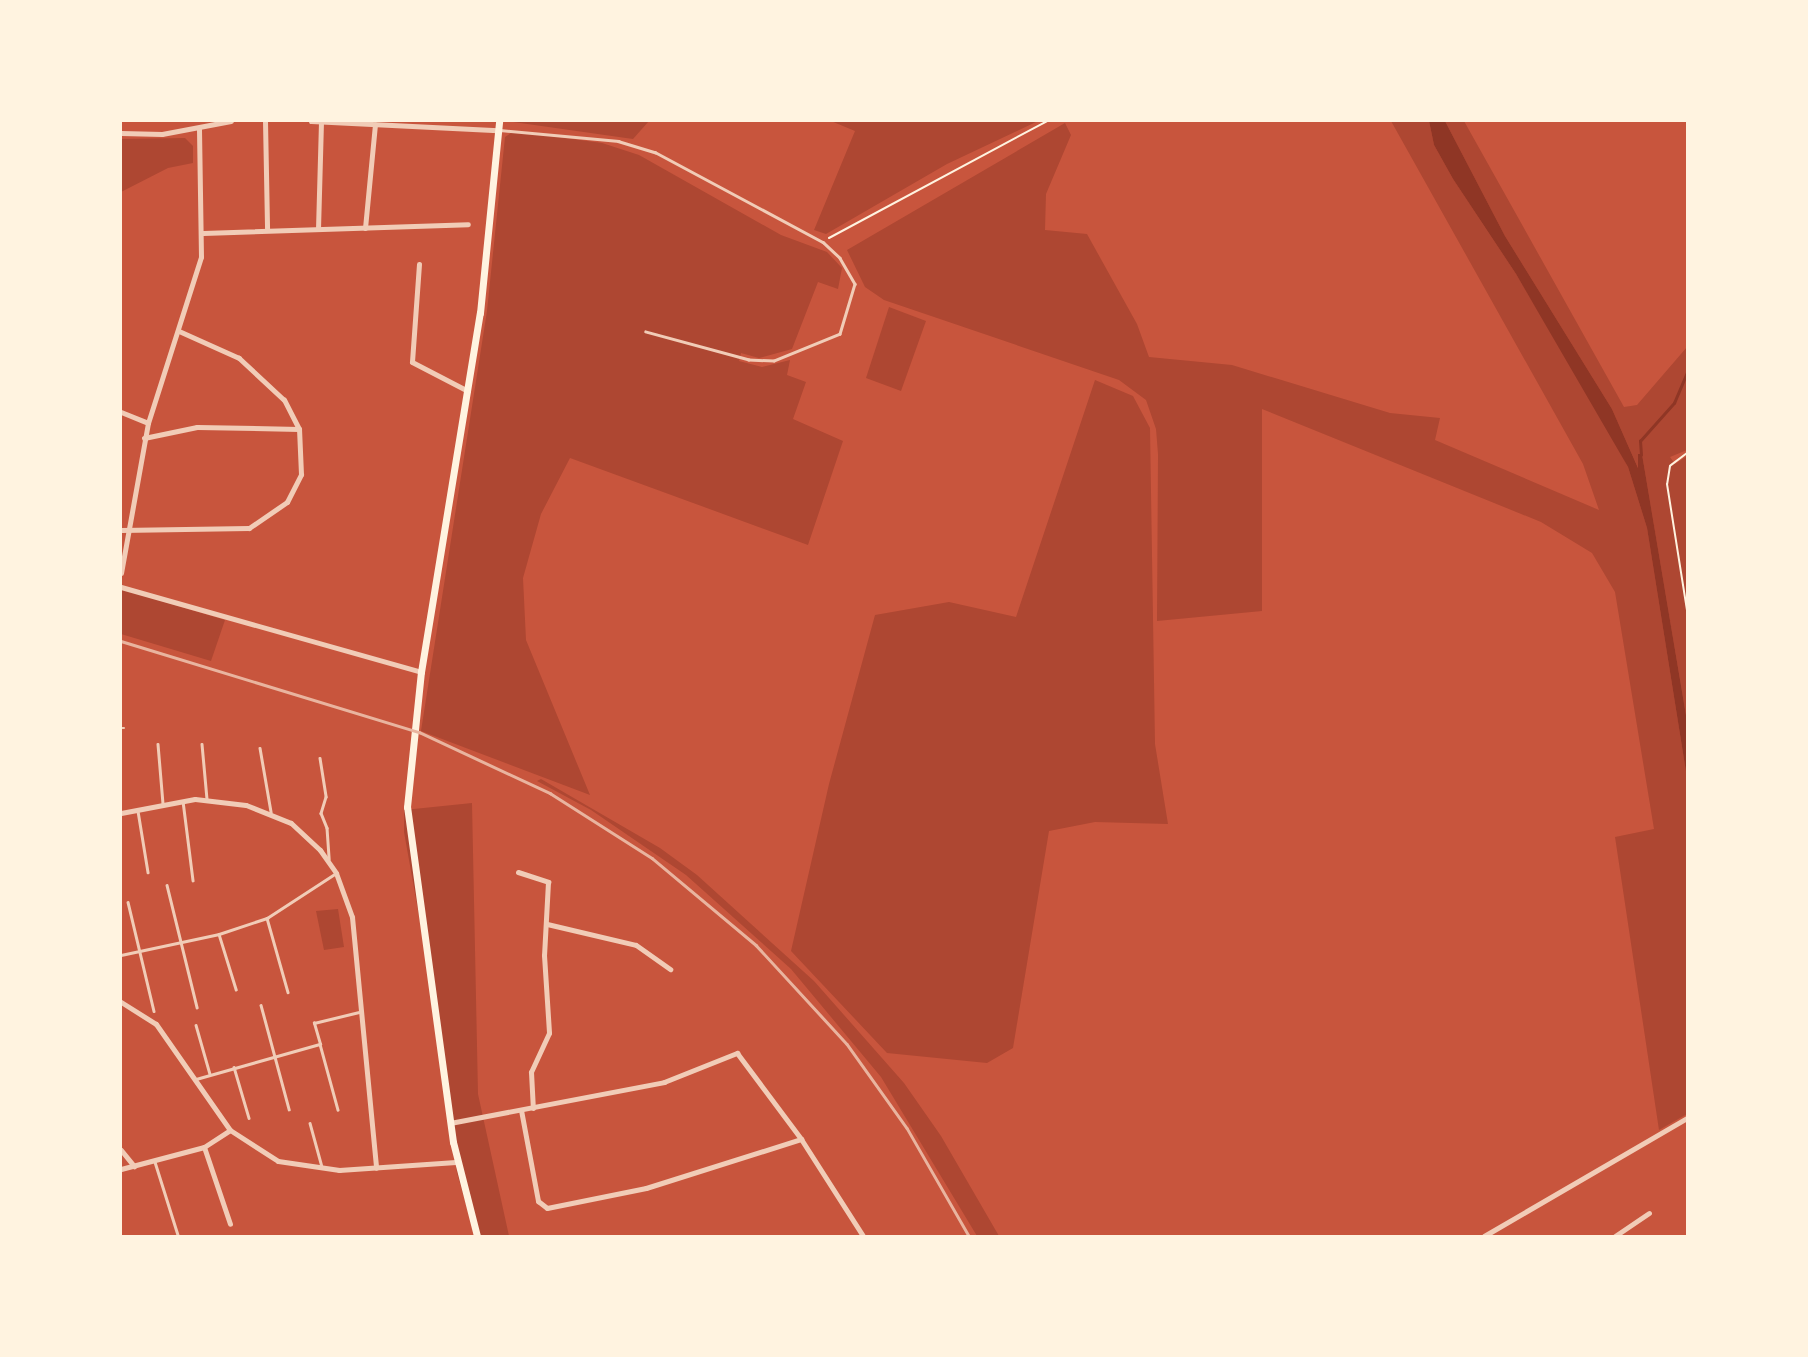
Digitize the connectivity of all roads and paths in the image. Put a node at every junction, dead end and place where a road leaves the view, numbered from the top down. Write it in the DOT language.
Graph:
graph roads {
  1 [pos="230,121"];
  2 [pos="265,121"];
  3 [pos="311,121"];
  4 [pos="321,121"];
  5 [pos="429,121"];
  6 [pos="499,121"];
  7 [pos="1047,121"];
  8 [pos="375,124"];
  9 [pos="199,128"];
  10 [pos="429,128"];
  11 [pos="498,131"];
  12 [pos="121,133"];
  13 [pos="468,225"];
  14 [pos="365,228"];
  15 [pos="318,229"];
  16 [pos="267,230"];
  17 [pos="203,233"];
  18 [pos="823,242"];
  19 [pos="419,264"];
  20 [pos="179,331"];
  21 [pos="646,332"];
  22 [pos="468,391"];
  23 [pos="121,412"];
  24 [pos="148,423"];
  25 [pos="299,429"];
  26 [pos="144,438"];
  27 [pos="1687,453"];
  28 [pos="124,530"];
  29 [pos="121,573"];
  30 [pos="121,587"];
  31 [pos="1687,610"];
  32 [pos="421,672"];
  33 [pos="159,744"];
  34 [pos="202,744"];
  35 [pos="260,748"];
  36 [pos="320,758"];
  37 [pos="207,799"];
  38 [pos="183,801"];
  39 [pos="163,804"];
  40 [pos="138,808"];
  41 [pos="271,812"];
  42 [pos="121,813"];
  43 [pos="329,863"];
  44 [pos="148,872"];
  45 [pos="518,872"];
  46 [pos="336,873"];
  47 [pos="193,880"];
  48 [pos="167,885"];
  49 [pos="128,902"];
  50 [pos="267,918"];
  51 [pos="547,924"];
  52 [pos="219,934"];
  53 [pos="178,943"];
  54 [pos="137,951"];
  55 [pos="121,955"];
  56 [pos="670,969"];
  57 [pos="236,989"];
  58 [pos="288,992"];
  59 [pos="121,1002"];
  60 [pos="261,1005"];
  61 [pos="197,1007"];
  62 [pos="154,1011"];
  63 [pos="362,1011"];
  64 [pos="197,1025"];
  65 [pos="320,1044"];
  66 [pos="275,1057"];
  67 [pos="234,1068"];
  68 [pos="210,1073"];
  69 [pos="195,1079"];
  70 [pos="533,1108"];
  71 [pos="289,1109"];
  72 [pos="338,1110"];
  73 [pos="521,1110"];
  74 [pos="249,1118"];
  75 [pos="1687,1118"];
  76 [pos="310,1123"];
  77 [pos="450,1123"];
  78 [pos="230,1130"];
  79 [pos="801,1139"];
  80 [pos="204,1147"];
  81 [pos="121,1150"];
  82 [pos="155,1162"];
  83 [pos="456,1162"];
  84 [pos="134,1166"];
  85 [pos="376,1168"];
  86 [pos="121,1169"];
  87 [pos="322,1170"];
  88 [pos="1649,1213"];
  89 [pos="230,1224"];
  90 [pos="178,1235"];
  91 [pos="477,1236"];
  92 [pos="863,1236"];
  93 [pos="1484,1236"];
  94 [pos="1615,1236"];
  1 -- 9 [label="street"];
  2 -- 16 [label="street"];
  3 -- 4 [label="street"];
  4 -- 8 [label="street"];
  4 -- 15 [label="street"];
  5 -- 10 [label="street"];
  6 -- 11 [label="main road"];
  7 -- 18 [label="path"];
  8 -- 10 [label="street"];
  8 -- 14 [label="street"];
  9 -- 12 [label="street"];
  9 -- 17 [label="street"];
  10 -- 11 [label="street"];
  11 -- 18 [label="lane"];
  11 -- 22 [label="main road"];
  13 -- 14 [label="street"];
  14 -- 15 [label="street"];
  15 -- 16 [label="street"];
  16 -- 17 [label="street"];
  17 -- 20 [label="street"];
  18 -- 21 [label="lane"];
  19 -- 22 [label="street"];
  20 -- 24 [label="street"];
  20 -- 25 [label="street"];
  22 -- 32 [label="main road"];
  23 -- 24 [label="street"];
  24 -- 26 [label="street"];
  25 -- 26 [label="street"];
  25 -- 28 [label="street"];
  26 -- 28 [label="street"];
  27 -- 31 [label="path"];
  28 -- 29 [label="street"];
  30 -- 32 [label="street"];
  32 -- 77 [label="main road"];
  33 -- 39 [label="lane"];
  34 -- 37 [label="lane"];
  35 -- 41 [label="lane"];
  36 -- 43 [label="lane"];
  37 -- 38 [label="street"];
  37 -- 41 [label="street"];
  38 -- 39 [label="street"];
  38 -- 47 [label="lane"];
  39 -- 40 [label="street"];
  40 -- 42 [label="street"];
  40 -- 44 [label="lane"];
  41 -- 43 [label="street"];
  43 -- 46 [label="street"];
  45 -- 51 [label="street"];
  46 -- 50 [label="lane"];
  46 -- 63 [label="street"];
  48 -- 53 [label="lane"];
  49 -- 54 [label="lane"];
  50 -- 52 [label="lane"];
  50 -- 58 [label="lane"];
  51 -- 56 [label="street"];
  51 -- 70 [label="street"];
  52 -- 53 [label="lane"];
  52 -- 57 [label="lane"];
  53 -- 54 [label="lane"];
  53 -- 61 [label="lane"];
  54 -- 55 [label="lane"];
  54 -- 62 [label="lane"];
  59 -- 69 [label="street"];
  60 -- 66 [label="lane"];
  63 -- 65 [label="lane"];
  63 -- 85 [label="street"];
  64 -- 68 [label="lane"];
  65 -- 66 [label="lane"];
  65 -- 72 [label="lane"];
  66 -- 67 [label="lane"];
  66 -- 71 [label="lane"];
  67 -- 68 [label="lane"];
  67 -- 74 [label="lane"];
  68 -- 69 [label="lane"];
  69 -- 78 [label="street"];
  70 -- 73 [label="street"];
  70 -- 79 [label="street"];
  73 -- 77 [label="street"];
  73 -- 79 [label="street"];
  75 -- 93 [label="street"];
  76 -- 87 [label="lane"];
  77 -- 83 [label="main road"];
  78 -- 80 [label="street"];
  78 -- 87 [label="street"];
  79 -- 92 [label="street"];
  80 -- 82 [label="street"];
  80 -- 89 [label="street"];
  81 -- 84 [label="street"];
  82 -- 84 [label="street"];
  82 -- 90 [label="lane"];
  83 -- 85 [label="street"];
  83 -- 91 [label="main road"];
  84 -- 86 [label="street"];
  85 -- 87 [label="street"];
  88 -- 94 [label="street"];
}
